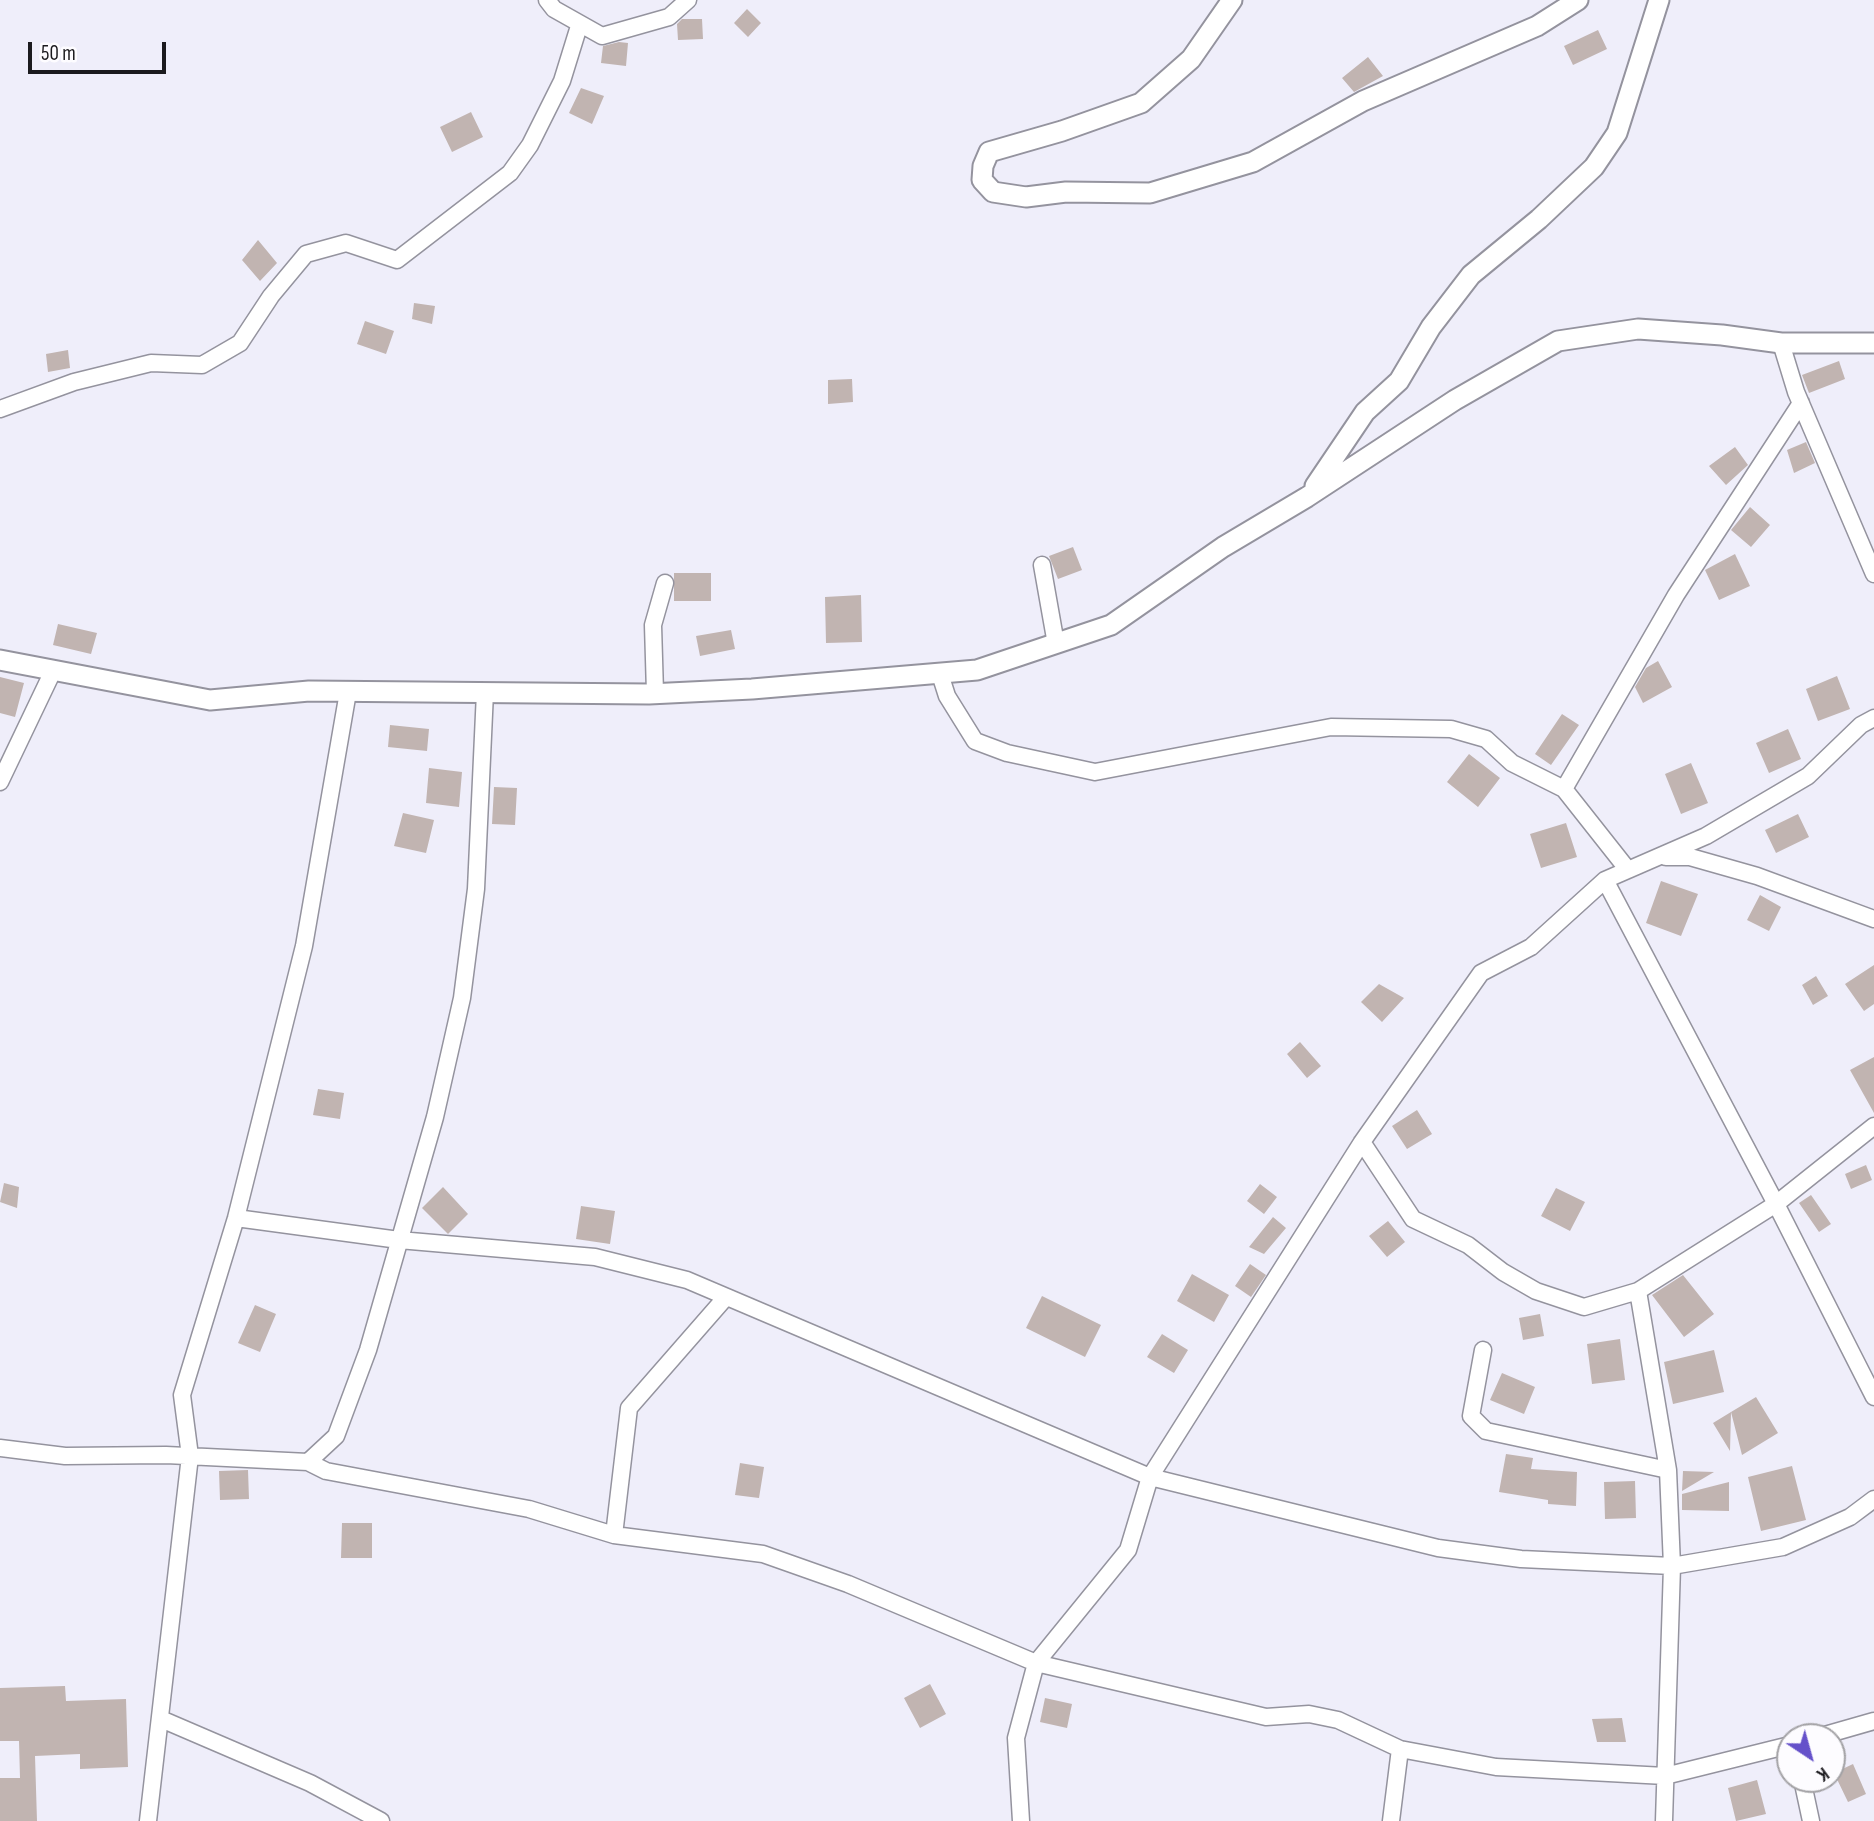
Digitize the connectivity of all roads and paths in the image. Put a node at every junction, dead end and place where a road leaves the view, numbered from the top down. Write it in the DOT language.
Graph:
graph roads {
  1 [pos="547,0"];
  2 [pos="688,0"];
  3 [pos="1232,0"];
  4 [pos="1578,0"];
  5 [pos="1659,0"];
  6 [pos="579,26"];
  7 [pos="1781,343"];
  8 [pos="1874,343"];
  9 [pos="1801,404"];
  10 [pos="0,409"];
  11 [pos="1307,498"];
  12 [pos="1042,565"];
  13 [pos="1874,574"];
  14 [pos="665,583"];
  15 [pos="1056,644"];
  16 [pos="0,660"];
  17 [pos="53,671"];
  18 [pos="940,674"];
  19 [pos="348,692"];
  20 [pos="485,692"];
  21 [pos="655,693"];
  22 [pos="1874,718"];
  23 [pos="0,782"];
  24 [pos="1564,789"];
  25 [pos="1657,858"];
  26 [pos="1628,870"];
  27 [pos="1605,880"];
  28 [pos="1874,919"];
  29 [pos="1874,1126"];
  30 [pos="1362,1142"];
  31 [pos="1776,1204"];
  32 [pos="236,1218"];
  33 [pos="399,1240"];
  34 [pos="1638,1291"];
  35 [pos="726,1297"];
  36 [pos="1483,1350"];
  37 [pos="1874,1397"];
  38 [pos="0,1448"];
  39 [pos="190,1456"];
  40 [pos="308,1462"];
  41 [pos="1668,1470"];
  42 [pos="1150,1477"];
  43 [pos="1874,1499"];
  44 [pos="614,1535"];
  45 [pos="1672,1566"];
  46 [pos="1036,1663"];
  47 [pos="161,1719"];
  48 [pos="1874,1721"];
  49 [pos="1846,1729"];
  50 [pos="1776,1748"];
  51 [pos="1400,1749"];
  52 [pos="1665,1776"];
  53 [pos="1805,1793"];
  54 [pos="148,1821"];
  55 [pos="381,1821"];
  56 [pos="1021,1821"];
  57 [pos="1391,1821"];
  58 [pos="1664,1821"];
  59 [pos="1811,1821"];
  1 -- 6 [label="street"];
  2 -- 6 [label="street"];
  3 -- 4 [label="street"];
  5 -- 11 [label="street"];
  6 -- 10 [label="street"];
  7 -- 8 [label="street"];
  7 -- 9 [label="street"];
  7 -- 11 [label="street"];
  9 -- 13 [label="street"];
  9 -- 24 [label="street"];
  11 -- 15 [label="street"];
  12 -- 15 [label="street"];
  14 -- 21 [label="street"];
  15 -- 18 [label="street"];
  16 -- 17 [label="street"];
  17 -- 19 [label="street"];
  17 -- 23 [label="street"];
  18 -- 21 [label="street"];
  18 -- 24 [label="street"];
  19 -- 20 [label="street"];
  19 -- 32 [label="street"];
  20 -- 21 [label="street"];
  20 -- 33 [label="street"];
  22 -- 25 [label="street"];
  24 -- 26 [label="street"];
  25 -- 26 [label="street"];
  25 -- 28 [label="street"];
  26 -- 27 [label="street"];
  27 -- 30 [label="street"];
  27 -- 31 [label="street"];
  29 -- 31 [label="street"];
  30 -- 34 [label="street"];
  30 -- 42 [label="street"];
  31 -- 34 [label="street"];
  31 -- 37 [label="street"];
  32 -- 33 [label="street"];
  32 -- 39 [label="street"];
  33 -- 35 [label="street"];
  33 -- 40 [label="street"];
  34 -- 41 [label="street"];
  35 -- 42 [label="street"];
  35 -- 44 [label="street"];
  36 -- 41 [label="street"];
  38 -- 39 [label="street"];
  39 -- 40 [label="street"];
  39 -- 47 [label="street"];
  40 -- 44 [label="street"];
  41 -- 45 [label="street"];
  42 -- 45 [label="street"];
  42 -- 46 [label="street"];
  43 -- 45 [label="street"];
  44 -- 46 [label="street"];
  45 -- 52 [label="street"];
  46 -- 51 [label="street"];
  46 -- 56 [label="street"];
  47 -- 54 [label="street"];
  47 -- 55 [label="street"];
  48 -- 49 [label="street"];
  50 -- 52 [label="street"];
  51 -- 52 [label="street"];
  51 -- 57 [label="street"];
  52 -- 58 [label="street"];
  53 -- 59 [label="street"];
}
